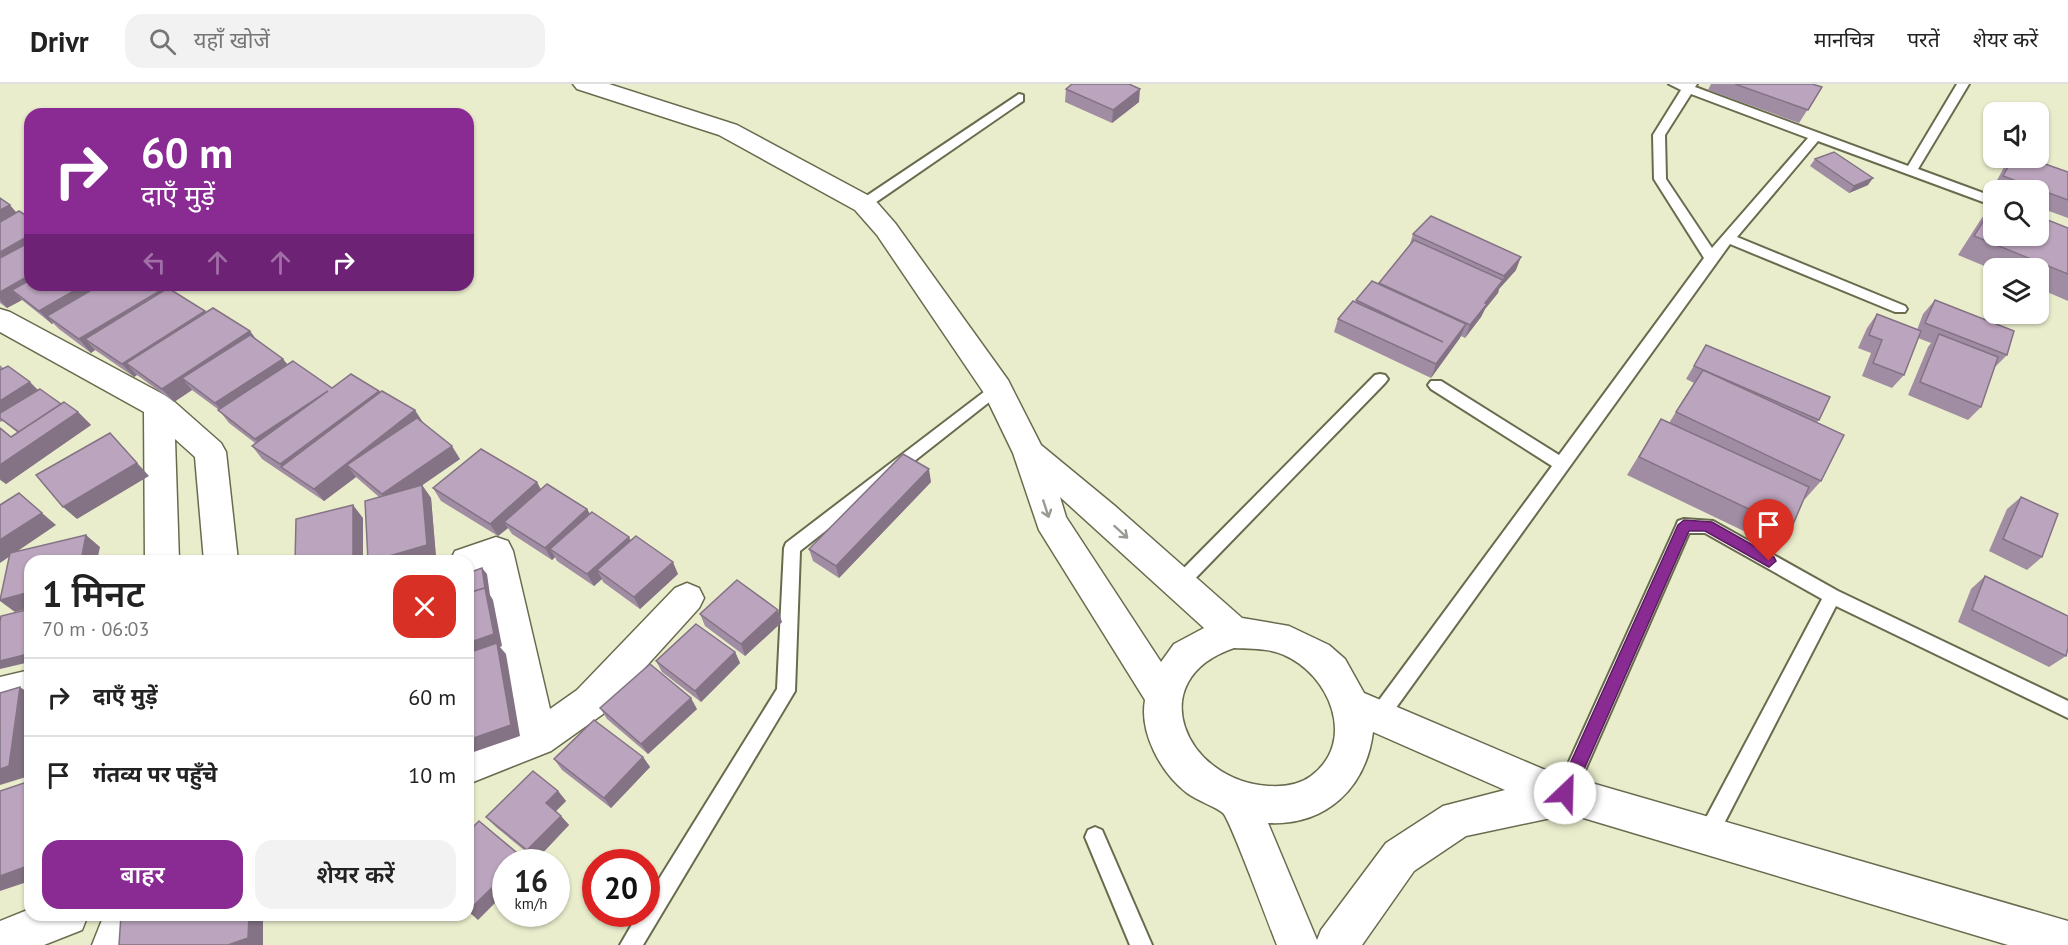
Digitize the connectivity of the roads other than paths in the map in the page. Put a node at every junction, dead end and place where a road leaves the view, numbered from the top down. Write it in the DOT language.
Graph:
graph roads {
  1 [pos="585,84"];
  2 [pos="1963,84"];
  3 [pos="1684,86"];
  4 [pos="1019,98"];
  5 [pos="1816,136"];
  6 [pos="1911,171"];
  7 [pos="1983,198"];
  8 [pos="864,204"];
  9 [pos="1728,238"];
  10 [pos="1711,258"];
  11 [pos="1900,309"];
  12 [pos="0,319"];
  13 [pos="1380,380"];
  14 [pos="1436,385"];
  15 [pos="996,388"];
  16 [pos="159,405"];
  17 [pos="1029,453"];
  18 [pos="1560,464"];
  19 [pos="162,555"];
  20 [pos="220,555"];
  21 [pos="474,558"];
  22 [pos="1179,584"];
  23 [pos="1832,596"];
  24 [pos="687,598"];
  25 [pos="1234,633"];
  26 [pos="24,687"];
  27 [pos="0,693"];
  28 [pos="1165,699"];
  29 [pos="1364,711"];
  30 [pos="2068,711"];
  31 [pos="538,739"];
  32 [pos="474,764"];
  33 [pos="1568,794"];
  34 [pos="1239,802"];
  35 [pos="1707,836"];
  36 [pos="1095,837"];
  37 [pos="52,921"];
  38 [pos="123,921"];
  39 [pos="0,942"];
  40 [pos="2068,942"];
  41 [pos="113,945"];
  42 [pos="631,945"];
  43 [pos="1141,945"];
  44 [pos="1298,945"];
  45 [pos="1336,945"];
  1 -- 8 [label="street"];
  2 -- 6 [label="lane"];
  3 -- 5 [label="lane"];
  3 -- 10 [label="lane"];
  4 -- 8 [label="lane"];
  5 -- 6 [label="lane"];
  5 -- 9 [label="lane"];
  6 -- 7 [label="lane"];
  8 -- 15 [label="street"];
  9 -- 10 [label="lane"];
  9 -- 11 [label="lane"];
  10 -- 18 [label="lane"];
  12 -- 16 [label="street"];
  13 -- 22 [label="lane"];
  14 -- 18 [label="lane"];
  15 -- 17 [label="street"];
  15 -- 42 [label="lane"];
  16 -- 19 [label="street"];
  16 -- 20 [label="street"];
  17 -- 22 [label="street, one-way"];
  17 -- 28 [label="street, one-way"];
  18 -- 29 [label="lane"];
  21 -- 31 [label="street"];
  22 -- 25 [label="street"];
  23 -- 30 [label="lane"];
  23 -- 33 [label="lane"];
  23 -- 35 [label="lane"];
  24 -- 31 [label="street"];
  25 -- 28 [label="street"];
  25 -- 29 [label="street"];
  26 -- 27 [label="street"];
  28 -- 34 [label="street"];
  29 -- 33 [label="street"];
  29 -- 34 [label="street"];
  31 -- 32 [label="street"];
  33 -- 35 [label="street"];
  33 -- 45 [label="street"];
  34 -- 44 [label="street"];
  35 -- 40 [label="street"];
  36 -- 43 [label="lane"];
  37 -- 39 [label="street"];
  38 -- 41 [label="street"];
}
